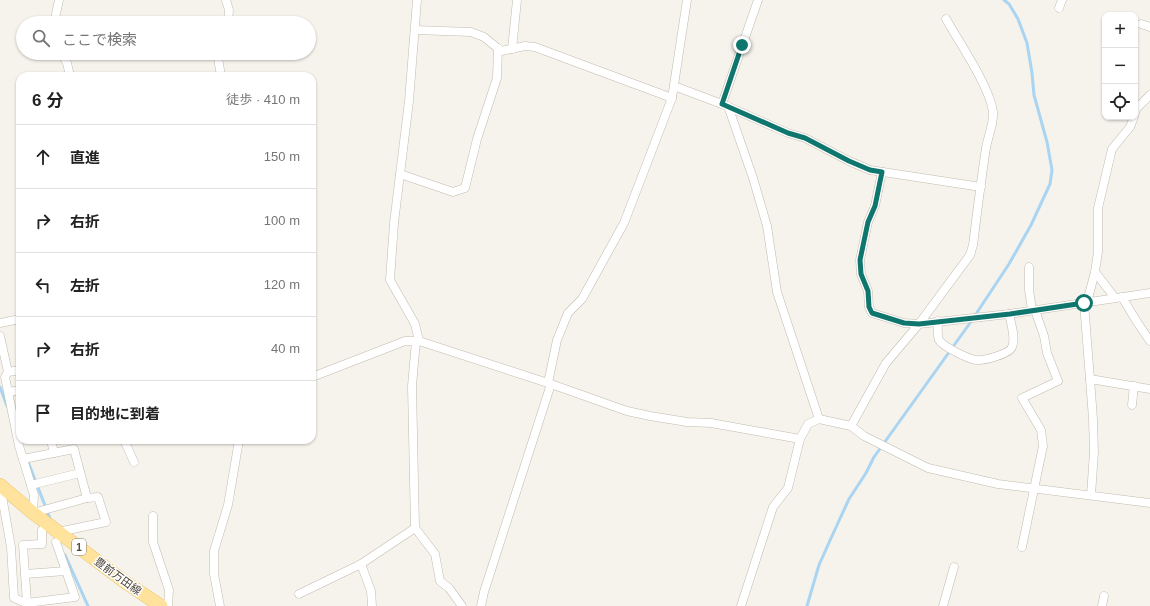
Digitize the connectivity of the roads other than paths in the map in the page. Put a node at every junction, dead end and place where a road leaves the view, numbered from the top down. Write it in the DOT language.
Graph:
graph roads {
  1 [pos="59,0"];
  2 [pos="226,0"];
  3 [pos="417,0"];
  4 [pos="516,0"];
  5 [pos="687,0"];
  6 [pos="758,0"];
  7 [pos="56,16"];
  8 [pos="228,16"];
  9 [pos="946,19"];
  10 [pos="1141,24"];
  11 [pos="1150,26"];
  12 [pos="415,30"];
  13 [pos="498,48"];
  14 [pos="512,49"];
  15 [pos="65,60"];
  16 [pos="218,60"];
  17 [pos="69,72"];
  18 [pos="220,72"];
  19 [pos="674,86"];
  20 [pos="1150,95"];
  21 [pos="672,98"];
  22 [pos="725,105"];
  23 [pos="1138,107"];
  24 [pos="1133,120"];
  25 [pos="882,172"];
  26 [pos="400,174"];
  27 [pos="981,187"];
  28 [pos="1029,267"];
  29 [pos="1095,272"];
  30 [pos="1150,293"];
  31 [pos="1119,298"];
  32 [pos="1085,302"];
  33 [pos="1034,310"];
  34 [pos="1010,314"];
  35 [pos="16,320"];
  36 [pos="938,322"];
  37 [pos="0,323"];
  38 [pos="919,324"];
  39 [pos="0,336"];
  40 [pos="417,341"];
  41 [pos="1150,342"];
  42 [pos="16,371"];
  43 [pos="8,372"];
  44 [pos="316,375"];
  45 [pos="1090,379"];
  46 [pos="550,383"];
  47 [pos="1134,386"];
  48 [pos="1150,389"];
  49 [pos="16,391"];
  50 [pos="9,392"];
  51 [pos="1132,405"];
  52 [pos="819,419"];
  53 [pos="851,426"];
  54 [pos="16,430"];
  55 [pos="800,440"];
  56 [pos="19,444"];
  57 [pos="52,444"];
  58 [pos="126,444"];
  59 [pos="238,444"];
  60 [pos="54,453"];
  61 [pos="24,459"];
  62 [pos="134,462"];
  63 [pos="80,473"];
  64 [pos="0,485"];
  65 [pos="31,485"];
  66 [pos="1033,488"];
  67 [pos="1091,495"];
  68 [pos="87,498"];
  69 [pos="1150,502"];
  70 [pos="33,513"];
  71 [pos="153,516"];
  72 [pos="47,524"];
  73 [pos="415,528"];
  74 [pos="57,537"];
  75 [pos="42,544"];
  76 [pos="1022,547"];
  77 [pos="361,564"];
  78 [pos="954,567"];
  79 [pos="66,571"];
  80 [pos="25,574"];
  81 [pos="299,594"];
  82 [pos="1104,596"];
  83 [pos="30,604"];
  84 [pos="946,605"];
  85 [pos="160,606"];
  86 [pos="168,606"];
  87 [pos="220,606"];
  88 [pos="372,606"];
  89 [pos="462,606"];
  90 [pos="481,606"];
  91 [pos="741,606"];
  92 [pos="1102,606"];
  1 -- 7 [label="street"];
  2 -- 8 [label="street"];
  3 -- 12 [label="street"];
  4 -- 14 [label="street"];
  5 -- 19 [label="street"];
  6 -- 22 [label="street"];
  9 -- 27 [label="street"];
  10 -- 11 [label="street"];
  12 -- 13 [label="street"];
  12 -- 26 [label="street"];
  13 -- 14 [label="street"];
  13 -- 26 [label="street"];
  14 -- 21 [label="street"];
  15 -- 17 [label="street"];
  16 -- 18 [label="street"];
  19 -- 21 [label="street"];
  19 -- 22 [label="street"];
  20 -- 23 [label="street"];
  21 -- 46 [label="street"];
  22 -- 25 [label="street"];
  22 -- 52 [label="street"];
  24 -- 29 [label="street"];
  25 -- 27 [label="street"];
  25 -- 38 [label="street"];
  26 -- 40 [label="street"];
  27 -- 38 [label="street"];
  28 -- 33 [label="street"];
  29 -- 31 [label="street"];
  29 -- 32 [label="street"];
  30 -- 31 [label="street"];
  31 -- 32 [label="street"];
  31 -- 41 [label="street"];
  32 -- 33 [label="street"];
  32 -- 45 [label="street"];
  33 -- 34 [label="street"];
  33 -- 66 [label="street"];
  34 -- 36 [label="street"];
  34 -- 36 [label="street"];
  35 -- 37 [label="street"];
  36 -- 38 [label="street"];
  38 -- 53 [label="street"];
  39 -- 43 [label="street"];
  40 -- 44 [label="street"];
  40 -- 46 [label="street"];
  40 -- 73 [label="street"];
  42 -- 43 [label="street"];
  43 -- 50 [label="street"];
  45 -- 47 [label="street"];
  45 -- 67 [label="street"];
  46 -- 55 [label="street"];
  46 -- 90 [label="street"];
  47 -- 48 [label="street"];
  47 -- 51 [label="street"];
  49 -- 50 [label="street"];
  50 -- 54 [label="street"];
  52 -- 53 [label="street"];
  52 -- 55 [label="street"];
  53 -- 66 [label="street"];
  55 -- 91 [label="street"];
  56 -- 61 [label="street"];
  57 -- 60 [label="street"];
  58 -- 62 [label="street"];
  59 -- 87 [label="street"];
  60 -- 61 [label="street"];
  60 -- 63 [label="street"];
  61 -- 65 [label="street"];
  63 -- 65 [label="street"];
  63 -- 68 [label="street"];
  64 -- 70 [label="main road, 豊前万田線 / 1"];
  64 -- 83 [label="street"];
  65 -- 70 [label="street"];
  66 -- 67 [label="street"];
  66 -- 76 [label="street"];
  67 -- 69 [label="street"];
  68 -- 70 [label="street"];
  68 -- 74 [label="street"];
  70 -- 72 [label="main road, 豊前万田線 / 1"];
  71 -- 86 [label="street"];
  72 -- 74 [label="main road, 豊前万田線 / 1"];
  72 -- 75 [label="street"];
  73 -- 77 [label="street"];
  73 -- 89 [label="street"];
  74 -- 75 [label="street"];
  74 -- 79 [label="street"];
  74 -- 85 [label="main road, 豊前万田線 / 1"];
  75 -- 80 [label="street"];
  77 -- 81 [label="street"];
  77 -- 88 [label="street"];
  78 -- 84 [label="street"];
  79 -- 80 [label="street"];
  79 -- 83 [label="street"];
  80 -- 83 [label="street"];
  82 -- 92 [label="street"];
}
